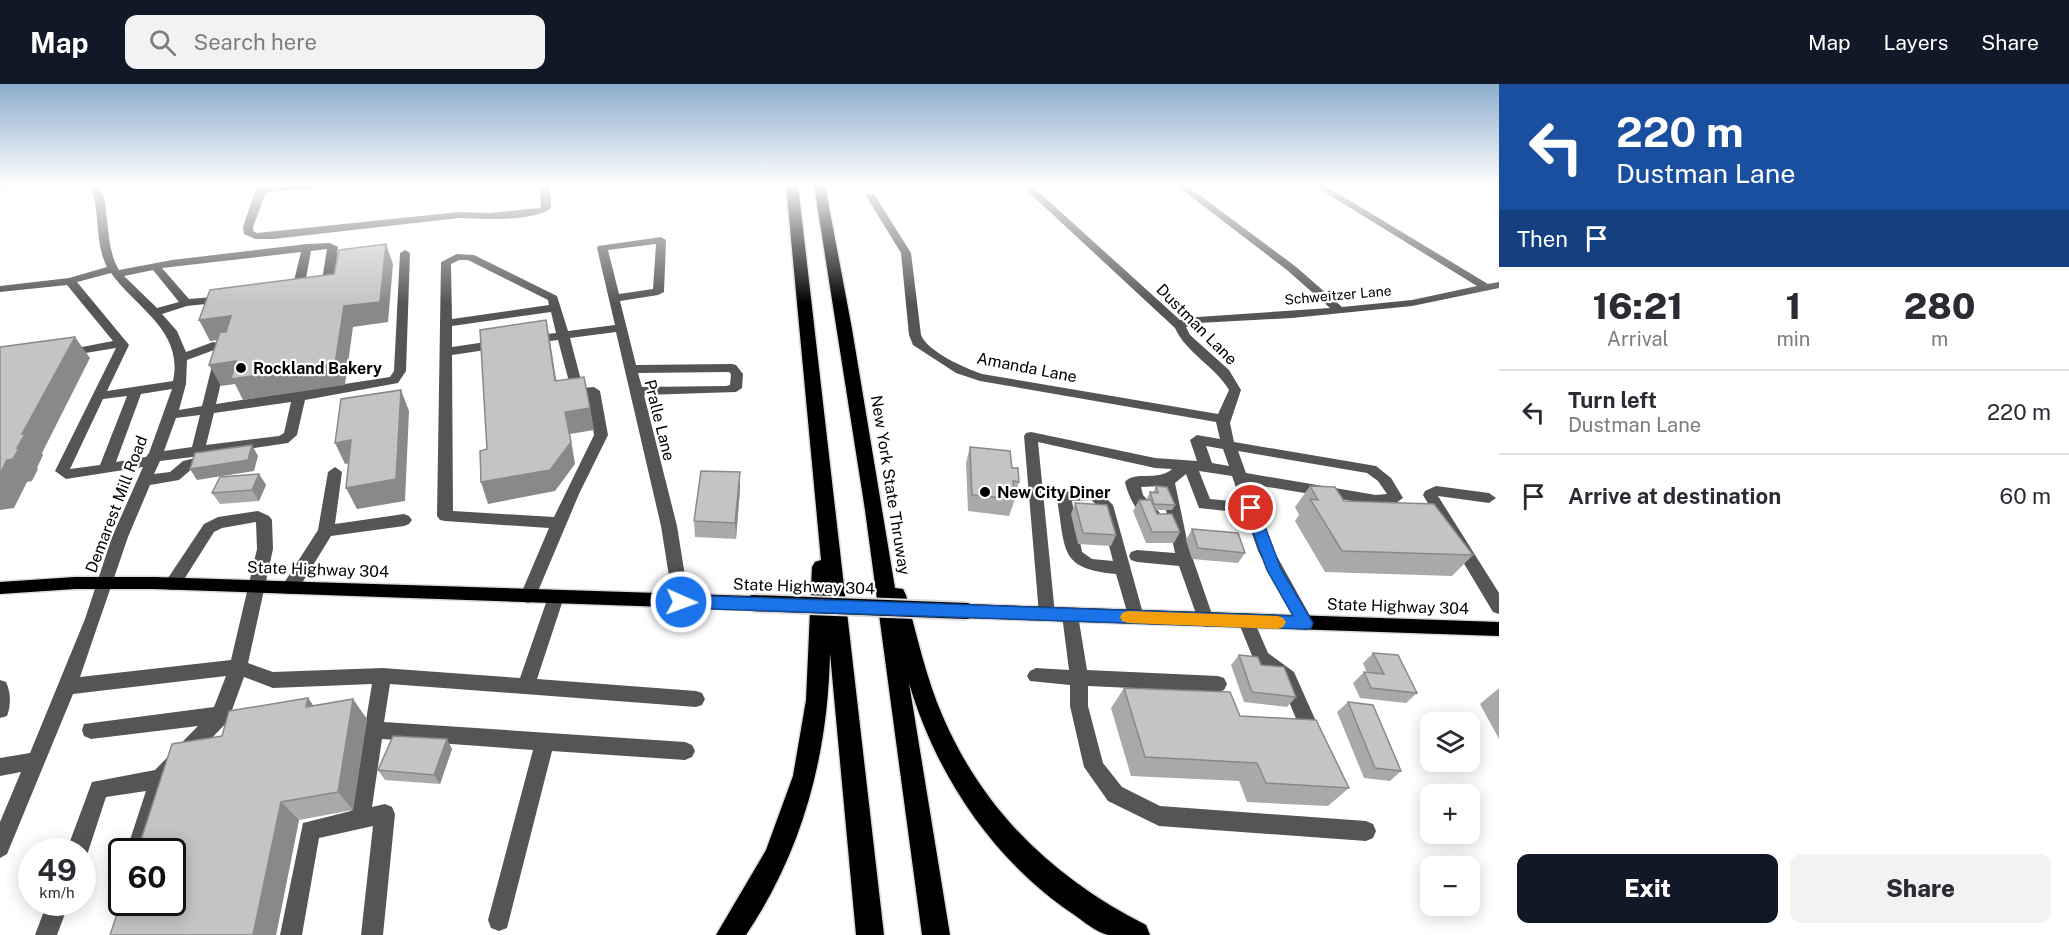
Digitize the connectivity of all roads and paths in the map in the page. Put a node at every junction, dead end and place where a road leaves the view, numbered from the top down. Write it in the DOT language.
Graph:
graph roads {
  1 [pos="103,225"];
  2 [pos="249,225"];
  3 [pos="373,225"];
  4 [pos="796,225"];
  5 [pos="826,225"];
  6 [pos="890,225"];
  7 [pos="1069,225"];
  8 [pos="1233,225"];
  9 [pos="1386,225"];
  10 [pos="307,247"];
  11 [pos="405,253"];
  12 [pos="155,266"];
  13 [pos="115,271"];
  14 [pos="70,281"];
  15 [pos="1493,286"];
  16 [pos="0,289"];
  17 [pos="240,297"];
  18 [pos="614,298"];
  19 [pos="186,303"];
  20 [pos="556,309"];
  21 [pos="1340,311"];
  22 [pos="155,312"];
  23 [pos="446,323"];
  24 [pos="1180,326"];
  25 [pos="621,328"];
  26 [pos="563,335"];
  27 [pos="121,343"];
  28 [pos="446,352"];
  29 [pos="54,355"];
  30 [pos="181,358"];
  31 [pos="631,369"];
  32 [pos="180,384"];
  33 [pos="136,390"];
  34 [pos="636,392"];
  35 [pos="98,396"];
  36 [pos="299,397"];
  37 [pos="210,409"];
  38 [pos="170,415"];
  39 [pos="1222,419"];
  40 [pos="1228,444"];
  41 [pos="198,451"];
  42 [pos="271,452"];
  43 [pos="152,459"];
  44 [pos="1191,466"];
  45 [pos="106,469"];
  46 [pos="335,472"];
  47 [pos="1239,475"];
  48 [pos="143,481"];
  49 [pos="1167,481"];
  50 [pos="824,496"];
  51 [pos="1489,498"];
  52 [pos="1251,508"];
  53 [pos="874,510"];
  54 [pos="405,520"];
  55 [pos="1176,520"];
  56 [pos="559,523"];
  57 [pos="326,531"];
  58 [pos="1137,556"];
  59 [pos="1185,560"];
  60 [pos="1122,568"];
  61 [pos="105,583"];
  62 [pos="172,584"];
  63 [pos="258,587"];
  64 [pos="0,588"];
  65 [pos="290,588"];
  66 [pos="528,596"];
  67 [pos="556,597"];
  68 [pos="681,602"];
  69 [pos="1499,607"];
  70 [pos="1047,614"];
  71 [pos="1070,615"];
  72 [pos="1136,617"];
  73 [pos="1206,620"];
  74 [pos="1246,621"];
  75 [pos="1305,623"];
  76 [pos="1499,629"];
  77 [pos="238,667"];
  78 [pos="382,676"];
  79 [pos="1036,676"];
  80 [pos="1079,676"];
  81 [pos="1218,684"];
  82 [pos="526,686"];
  83 [pos="65,687"];
  84 [pos="0,688"];
  85 [pos="696,699"];
  86 [pos="0,710"];
  87 [pos="221,715"];
  88 [pos="92,730"];
  89 [pos="374,730"];
  90 [pos="545,742"];
  91 [pos="685,751"];
  92 [pos="1321,756"];
  93 [pos="35,760"];
  94 [pos="0,767"];
  95 [pos="160,779"];
  96 [pos="360,819"];
  97 [pos="1366,831"];
  98 [pos="82,838"];
  99 [pos="141,838"];
  100 [pos="0,847"];
  101 [pos="53,916"];
  102 [pos="499,920"];
  103 [pos="46,935"];
  104 [pos="291,935"];
  105 [pos="372,935"];
  106 [pos="730,935"];
  107 [pos="870,935"];
  108 [pos="936,935"];
  109 [pos="1136,935"];
  1 -- 13 [label="street"];
  2 -- 3 [label="street"];
  4 -- 50 [label="highway"];
  5 -- 53 [label="highway, New York State Thruway"];
  6 -- 39 [label="street, Amanda Lane"];
  7 -- 24 [label="street, Dustman Lane"];
  8 -- 21 [label="street"];
  9 -- 15 [label="street"];
  10 -- 10 [label="street"];
  10 -- 12 [label="street"];
  11 -- 36 [label="street"];
  12 -- 13 [label="street"];
  12 -- 19 [label="street"];
  13 -- 14 [label="street"];
  13 -- 22 [label="street, Demarest Mill Road"];
  14 -- 16 [label="street"];
  14 -- 27 [label="street"];
  15 -- 21 [label="street, Schweitzer Lane"];
  17 -- 19 [label="street"];
  18 -- 18 [label="street, Pralle Lane"];
  18 -- 25 [label="street, Pralle Lane"];
  19 -- 22 [label="street"];
  20 -- 23 [label="street"];
  20 -- 23 [label="street"];
  20 -- 26 [label="street"];
  21 -- 24 [label="street, Schweitzer Lane"];
  22 -- 30 [label="street, Demarest Mill Road"];
  23 -- 28 [label="street"];
  24 -- 39 [label="street, Dustman Lane"];
  25 -- 26 [label="street"];
  25 -- 31 [label="street, Pralle Lane"];
  26 -- 28 [label="street"];
  26 -- 56 [label="street"];
  27 -- 29 [label="street"];
  27 -- 35 [label="street"];
  28 -- 56 [label="street"];
  30 -- 32 [label="street, Demarest Mill Road"];
  30 -- 37 [label="street"];
  31 -- 34 [label="street, Pralle Lane"];
  31 -- 34 [label="street"];
  32 -- 33 [label="street"];
  32 -- 38 [label="street, Demarest Mill Road"];
  33 -- 35 [label="street"];
  33 -- 45 [label="street"];
  34 -- 68 [label="street, Pralle Lane"];
  35 -- 45 [label="street"];
  36 -- 37 [label="street"];
  36 -- 41 [label="street"];
  37 -- 38 [label="street"];
  37 -- 41 [label="street"];
  38 -- 43 [label="street, Demarest Mill Road"];
  39 -- 40 [label="street"];
  40 -- 44 [label="street"];
  40 -- 47 [label="street"];
  40 -- 47 [label="street"];
  41 -- 43 [label="street"];
  42 -- 48 [label="street"];
  43 -- 45 [label="street"];
  43 -- 48 [label="street, Demarest Mill Road"];
  44 -- 47 [label="street"];
  44 -- 49 [label="street"];
  44 -- 52 [label="street"];
  44 -- 70 [label="street"];
  46 -- 57 [label="street"];
  47 -- 52 [label="street"];
  48 -- 61 [label="street, Demarest Mill Road"];
  49 -- 55 [label="street"];
  49 -- 55 [label="street"];
  50 -- 106 [label="highway"];
  50 -- 107 [label="highway"];
  51 -- 69 [label="street"];
  52 -- 75 [label="street"];
  53 -- 108 [label="highway, New York State Thruway"];
  53 -- 109 [label="highway"];
  54 -- 57 [label="street"];
  55 -- 59 [label="street"];
  56 -- 66 [label="street"];
  57 -- 65 [label="street"];
  58 -- 59 [label="street"];
  59 -- 73 [label="street"];
  60 -- 60 [label="street"];
  60 -- 72 [label="street"];
  61 -- 62 [label="main road, State Highway 304"];
  61 -- 64 [label="main road, State Highway 304"];
  61 -- 83 [label="street, Demarest Mill Road"];
  62 -- 63 [label="main road, State Highway 304"];
  62 -- 63 [label="street"];
  63 -- 65 [label="main road, State Highway 304"];
  63 -- 77 [label="street"];
  65 -- 66 [label="main road, State Highway 304"];
  66 -- 67 [label="main road, State Highway 304"];
  67 -- 68 [label="main road, State Highway 304"];
  67 -- 82 [label="street"];
  68 -- 70 [label="main road, State Highway 304, bridge"];
  70 -- 71 [label="main road, State Highway 304"];
  71 -- 72 [label="main road, State Highway 304"];
  71 -- 80 [label="street"];
  72 -- 73 [label="main road, State Highway 304"];
  73 -- 74 [label="main road, State Highway 304"];
  74 -- 75 [label="main road, State Highway 304"];
  74 -- 92 [label="street"];
  75 -- 76 [label="main road, State Highway 304"];
  77 -- 78 [label="street"];
  77 -- 83 [label="street"];
  77 -- 87 [label="street"];
  78 -- 82 [label="street"];
  78 -- 89 [label="street"];
  79 -- 80 [label="street"];
  80 -- 81 [label="street"];
  80 -- 97 [label="street"];
  82 -- 85 [label="street"];
  83 -- 93 [label="street, Demarest Mill Road"];
  84 -- 86 [label="street"];
  87 -- 88 [label="street"];
  87 -- 95 [label="street"];
  89 -- 90 [label="street"];
  89 -- 96 [label="street"];
  90 -- 91 [label="street"];
  90 -- 102 [label="street"];
  93 -- 94 [label="street"];
  93 -- 100 [label="street, Demarest Mill Road"];
  95 -- 98 [label="street"];
  95 -- 99 [label="street"];
  96 -- 104 [label="street"];
  96 -- 105 [label="street"];
  101 -- 103 [label="street"];
}
